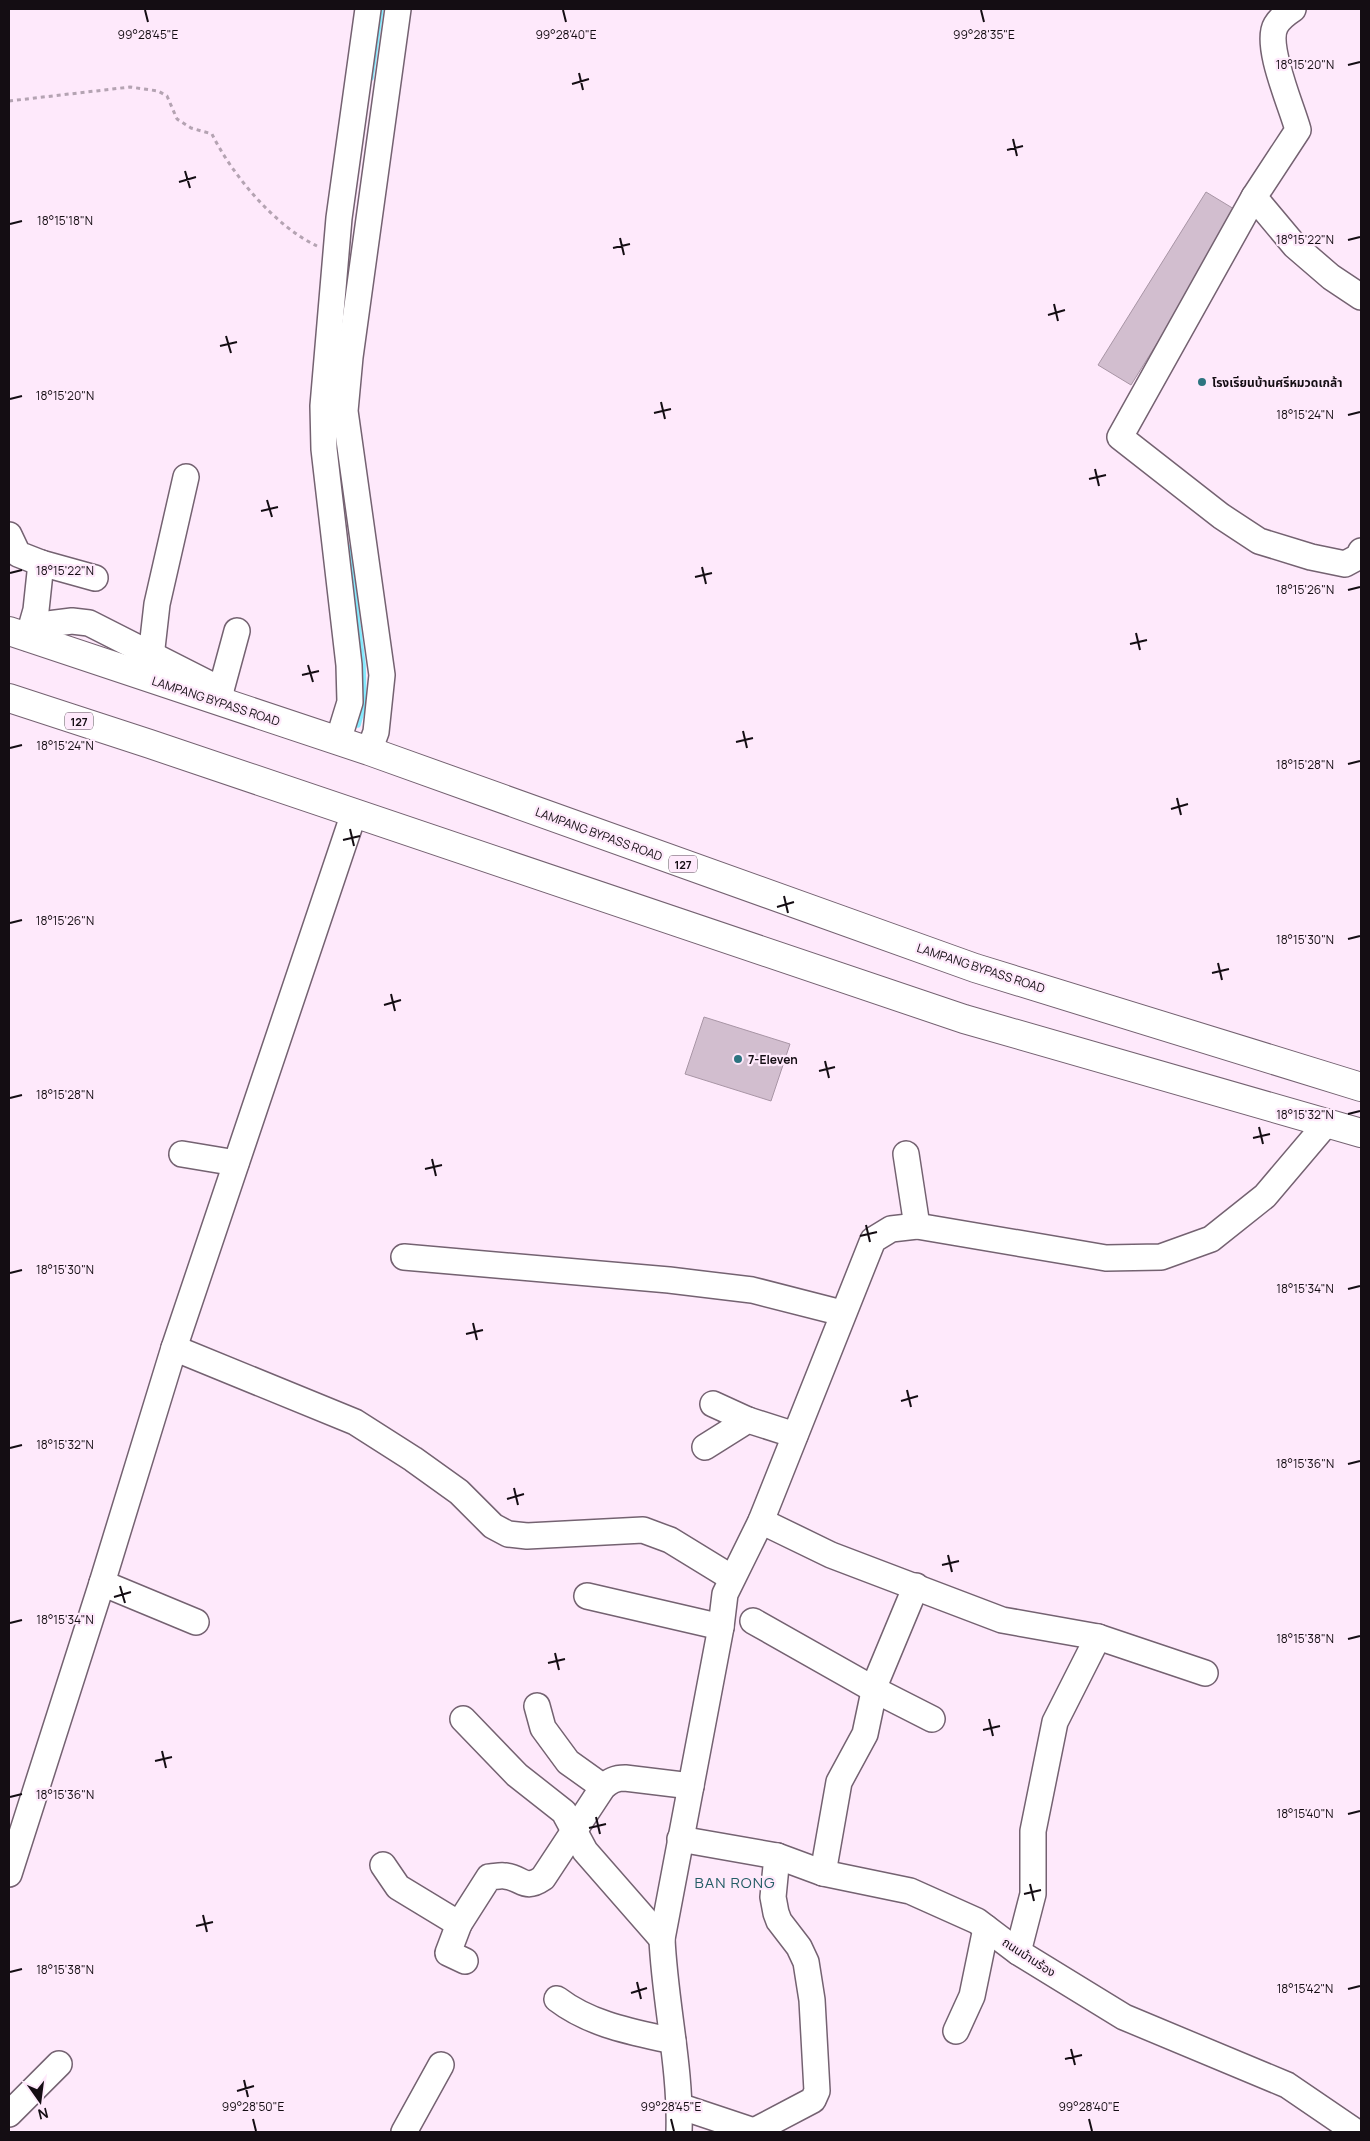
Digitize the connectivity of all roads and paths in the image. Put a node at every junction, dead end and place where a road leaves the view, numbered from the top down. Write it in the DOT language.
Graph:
graph roads {
  1 [pos="368,9"];
  2 [pos="398,9"];
  3 [pos="1293,9"];
  4 [pos="9,101"];
  5 [pos="1254,198"];
  6 [pos="339,218"];
  7 [pos="369,223"];
  8 [pos="336,252"];
  9 [pos="1361,297"];
  10 [pos="334,408"];
  11 [pos="186,477"];
  12 [pos="362,527"];
  13 [pos="333,530"];
  14 [pos="9,536"];
  15 [pos="1361,551"];
  16 [pos="41,563"];
  17 [pos="95,578"];
  18 [pos="237,631"];
  19 [pos="23,632"];
  20 [pos="148,665"];
  21 [pos="219,696"];
  22 [pos="9,698"];
  23 [pos="338,741"];
  24 [pos="369,752"];
  25 [pos="354,812"];
  26 [pos="1361,1087"];
  27 [pos="1326,1124"];
  28 [pos="1361,1132"];
  29 [pos="182,1154"];
  30 [pos="906,1154"];
  31 [pos="228,1162"];
  32 [pos="917,1226"];
  33 [pos="404,1257"];
  34 [pos="842,1313"];
  35 [pos="174,1348"];
  36 [pos="713,1404"];
  37 [pos="748,1420"];
  38 [pos="795,1434"];
  39 [pos="705,1447"];
  40 [pos="760,1521"];
  41 [pos="732,1578"];
  42 [pos="102,1583"];
  43 [pos="916,1586"];
  44 [pos="587,1596"];
  45 [pos="753,1621"];
  46 [pos="196,1622"];
  47 [pos="721,1627"];
  48 [pos="1098,1637"];
  49 [pos="1205,1673"];
  50 [pos="875,1690"];
  51 [pos="537,1706"];
  52 [pos="463,1719"];
  53 [pos="932,1719"];
  54 [pos="691,1786"];
  55 [pos="603,1787"];
  56 [pos="576,1830"];
  57 [pos="680,1839"];
  58 [pos="777,1856"];
  59 [pos="383,1865"];
  60 [pos="823,1873"];
  61 [pos="9,1874"];
  62 [pos="458,1924"];
  63 [pos="986,1928"];
  64 [pos="662,1939"];
  65 [pos="1018,1952"];
  66 [pos="465,1961"];
  67 [pos="557,1999"];
  68 [pos="956,2030"];
  69 [pos="673,2041"];
  70 [pos="59,2064"];
  71 [pos="441,2065"];
  72 [pos="680,2106"];
  73 [pos="9,2114"];
  74 [pos="755,2131"];
  75 [pos="404,2132"];
  76 [pos="679,2132"];
  77 [pos="1356,2132"];
  1 -- 6 [label="street"];
  2 -- 7 [label="street"];
  3 -- 5 [label="street"];
  4 -- 8 [label="path"];
  5 -- 9 [label="street"];
  5 -- 15 [label="street"];
  6 -- 7 [label="street"];
  6 -- 8 [label="street"];
  7 -- 10 [label="street"];
  8 -- 10 [label="street"];
  10 -- 12 [label="street"];
  10 -- 13 [label="street"];
  11 -- 20 [label="street"];
  12 -- 13 [label="street"];
  12 -- 24 [label="street"];
  13 -- 23 [label="street"];
  14 -- 16 [label="street"];
  16 -- 17 [label="street"];
  16 -- 19 [label="street"];
  18 -- 21 [label="street"];
  19 -- 20 [label="highway, LAMPANG BYPASS ROAD / 127"];
  20 -- 21 [label="highway, LAMPANG BYPASS ROAD / 127"];
  21 -- 23 [label="highway, LAMPANG BYPASS ROAD / 127"];
  22 -- 25 [label="highway, 127"];
  23 -- 24 [label="highway, LAMPANG BYPASS ROAD / 127"];
  24 -- 26 [label="highway, LAMPANG BYPASS ROAD / 127"];
  25 -- 27 [label="highway, 127"];
  25 -- 31 [label="street"];
  27 -- 28 [label="highway, 127"];
  27 -- 32 [label="street"];
  29 -- 31 [label="street"];
  30 -- 32 [label="street"];
  31 -- 35 [label="street"];
  32 -- 34 [label="street"];
  33 -- 34 [label="street"];
  34 -- 38 [label="street"];
  35 -- 41 [label="street"];
  35 -- 42 [label="street"];
  36 -- 37 [label="street"];
  37 -- 38 [label="street"];
  37 -- 39 [label="street"];
  38 -- 40 [label="street"];
  40 -- 41 [label="street"];
  40 -- 43 [label="street"];
  41 -- 47 [label="street"];
  42 -- 46 [label="street"];
  42 -- 61 [label="street"];
  43 -- 48 [label="street"];
  43 -- 50 [label="street"];
  44 -- 47 [label="street"];
  45 -- 50 [label="street"];
  47 -- 54 [label="street"];
  48 -- 49 [label="street"];
  48 -- 65 [label="street"];
  50 -- 53 [label="street"];
  50 -- 60 [label="street"];
  51 -- 55 [label="street"];
  52 -- 56 [label="street"];
  54 -- 55 [label="street"];
  54 -- 57 [label="street"];
  55 -- 56 [label="street"];
  56 -- 62 [label="street"];
  56 -- 64 [label="street"];
  57 -- 58 [label="street, ถนนบ้านร้อง"];
  57 -- 64 [label="street"];
  58 -- 60 [label="street, ถนนบ้านร้อง"];
  58 -- 74 [label="street"];
  59 -- 62 [label="street"];
  60 -- 63 [label="street, ถนนบ้านร้อง"];
  62 -- 66 [label="street"];
  63 -- 65 [label="street, ถนนบ้านร้อง"];
  63 -- 68 [label="street"];
  64 -- 69 [label="street"];
  65 -- 77 [label="street, ถนนบ้านร้อง"];
  67 -- 69 [label="street"];
  69 -- 72 [label="street"];
  70 -- 73 [label="street"];
  71 -- 75 [label="street"];
  72 -- 74 [label="street"];
  72 -- 76 [label="street"];
}
